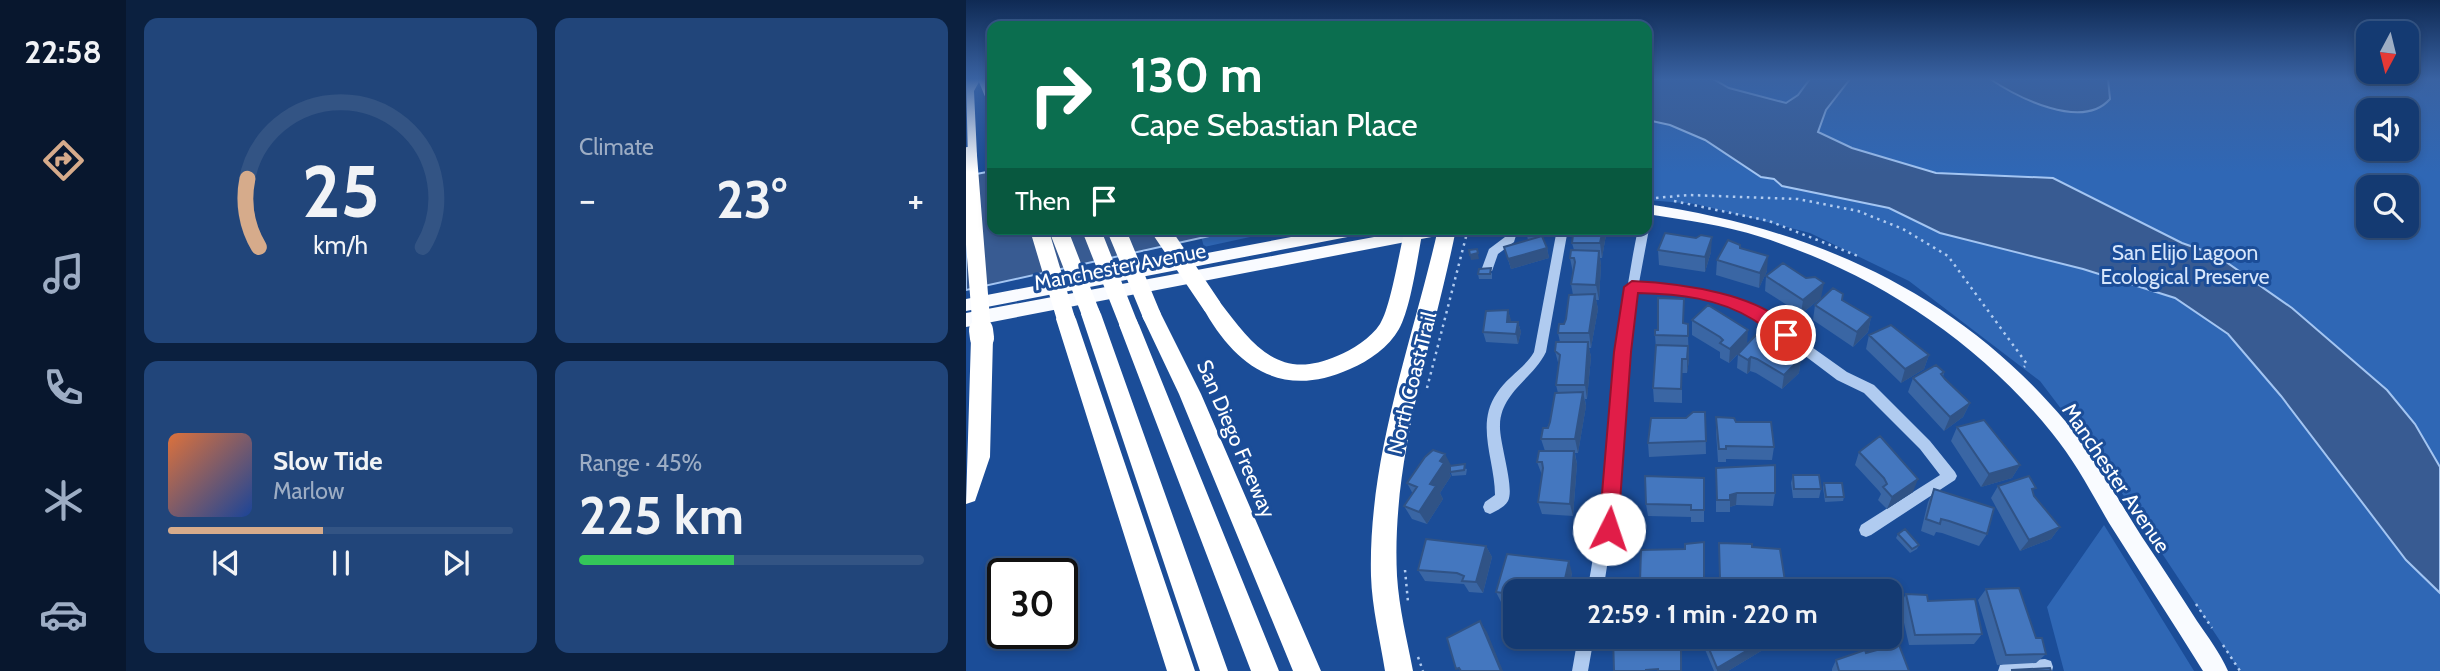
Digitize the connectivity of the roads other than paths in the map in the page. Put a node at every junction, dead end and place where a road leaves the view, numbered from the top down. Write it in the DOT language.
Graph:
graph roads {
  1 [pos="967,110"];
  2 [pos="1652,207"];
  3 [pos="1041,235"];
  4 [pos="1060,235"];
  5 [pos="1093,235"];
  6 [pos="1118,235"];
  7 [pos="1164,235"];
  8 [pos="1332,235"];
  9 [pos="1399,235"];
  10 [pos="1413,235"];
  11 [pos="1446,235"];
  12 [pos="1511,235"];
  13 [pos="1562,235"];
  14 [pos="1643,235"];
  15 [pos="1488,268"];
  16 [pos="1632,287"];
  17 [pos="966,305"];
  18 [pos="966,320"];
  19 [pos="966,493"];
  20 [pos="1490,507"];
  21 [pos="1866,530"];
  22 [pos="1598,579"];
  23 [pos="1584,649"];
  24 [pos="2045,667"];
  25 [pos="1181,671"];
  26 [pos="1214,671"];
  27 [pos="1265,671"];
  28 [pos="1307,671"];
  29 [pos="1399,671"];
  30 [pos="1580,671"];
  31 [pos="2006,671"];
  32 [pos="2216,671"];
  1 -- 19 [label="highway, bridge"];
  2 -- 32 [label="main road, Manchester Avenue"];
  3 -- 25 [label="highway, bridge"];
  4 -- 26 [label="highway, bridge"];
  5 -- 27 [label="highway, bridge"];
  6 -- 28 [label="highway, San Diego Freeway, bridge"];
  7 -- 10 [label="highway, bridge"];
  8 -- 17 [label="main road, Manchester Avenue"];
  9 -- 18 [label="main road, Manchester Avenue"];
  11 -- 29 [label="highway"];
  12 -- 15 [label="street"];
  13 -- 20 [label="street"];
  14 -- 16 [label="street"];
  16 -- 21 [label="street"];
  16 -- 22 [label="street"];
  23 -- 30 [label="street"];
  24 -- 31 [label="lane"];
}
